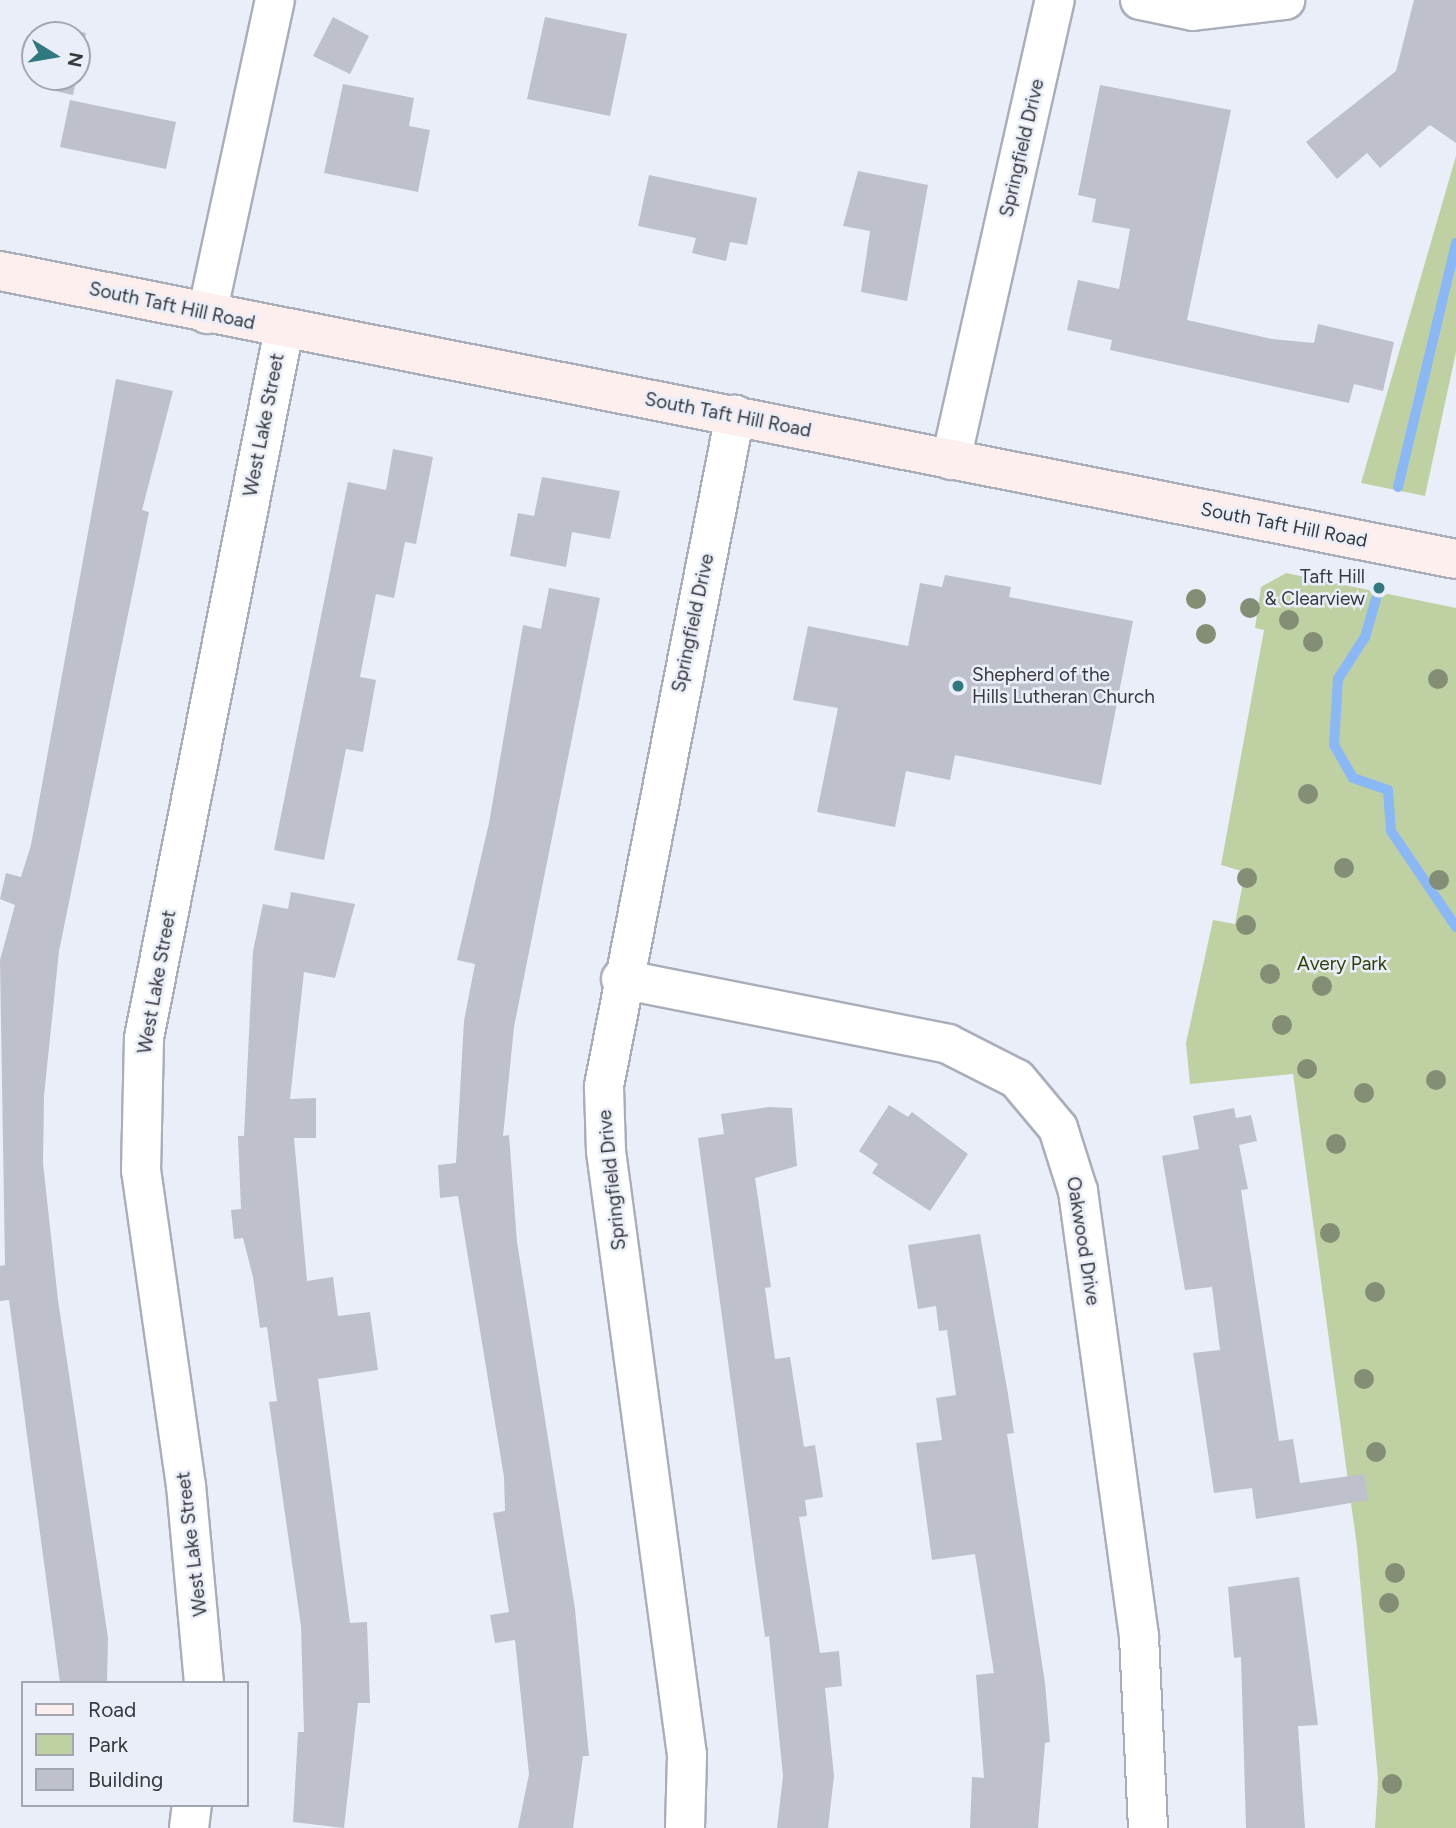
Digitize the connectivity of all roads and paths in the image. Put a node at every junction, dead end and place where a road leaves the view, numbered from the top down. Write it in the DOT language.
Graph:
graph roads {
  1 [pos="275,0"];
  2 [pos="1055,0"];
  3 [pos="1140,0"];
  4 [pos="1285,0"];
  5 [pos="0,271"];
  6 [pos="207,314"];
  7 [pos="284,329"];
  8 [pos="735,415"];
  9 [pos="951,460"];
  10 [pos="1456,559"];
  11 [pos="621,979"];
  12 [pos="204,1681"];
  13 [pos="192,1807"];
  14 [pos="189,1828"];
  15 [pos="685,1828"];
  16 [pos="1148,1828"];
  1 -- 6 [label="street"];
  2 -- 9 [label="street, Springfield Drive"];
  3 -- 4 [label="street"];
  5 -- 6 [label="main road, South Taft Hill Road"];
  6 -- 7 [label="main road, South Taft Hill Road"];
  7 -- 8 [label="main road, South Taft Hill Road"];
  7 -- 12 [label="street, West Lake Street"];
  8 -- 9 [label="main road, South Taft Hill Road"];
  8 -- 11 [label="street, Springfield Drive"];
  9 -- 10 [label="main road, South Taft Hill Road"];
  11 -- 15 [label="street, Springfield Drive"];
  11 -- 16 [label="street, Oakwood Drive"];
  13 -- 14 [label="street"];
}
